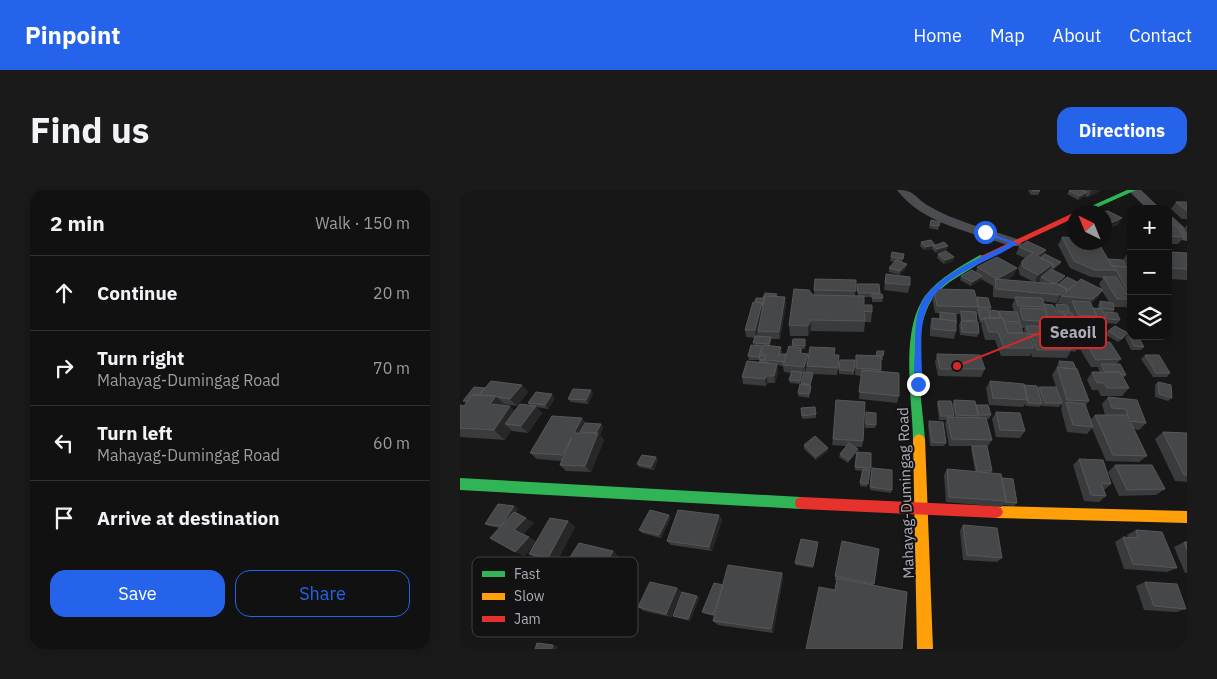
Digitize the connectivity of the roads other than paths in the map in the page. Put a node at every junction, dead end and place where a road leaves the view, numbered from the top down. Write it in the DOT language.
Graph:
graph roads {
  1 [pos="903,190"];
  2 [pos="1133,190"];
  3 [pos="1098,205"];
  4 [pos="1150,205"];
  5 [pos="1067,219"];
  6 [pos="1172,224"];
  7 [pos="1187,237"];
  8 [pos="1015,243"];
  9 [pos="460,484"];
  10 [pos="922,510"];
  11 [pos="1187,517"];
  12 [pos="925,649"];
  1 -- 8 [label="street"];
  2 -- 3 [label="main road"];
  2 -- 4 [label="street"];
  5 -- 8 [label="main road, Mahayag-Dumingag Road"];
  6 -- 7 [label="street"];
  8 -- 10 [label="main road, Mahayag-Dumingag Road"];
  9 -- 10 [label="main road"];
  10 -- 11 [label="main road"];
  10 -- 12 [label="main road, Mahayag-Dumingag Road"];
}
